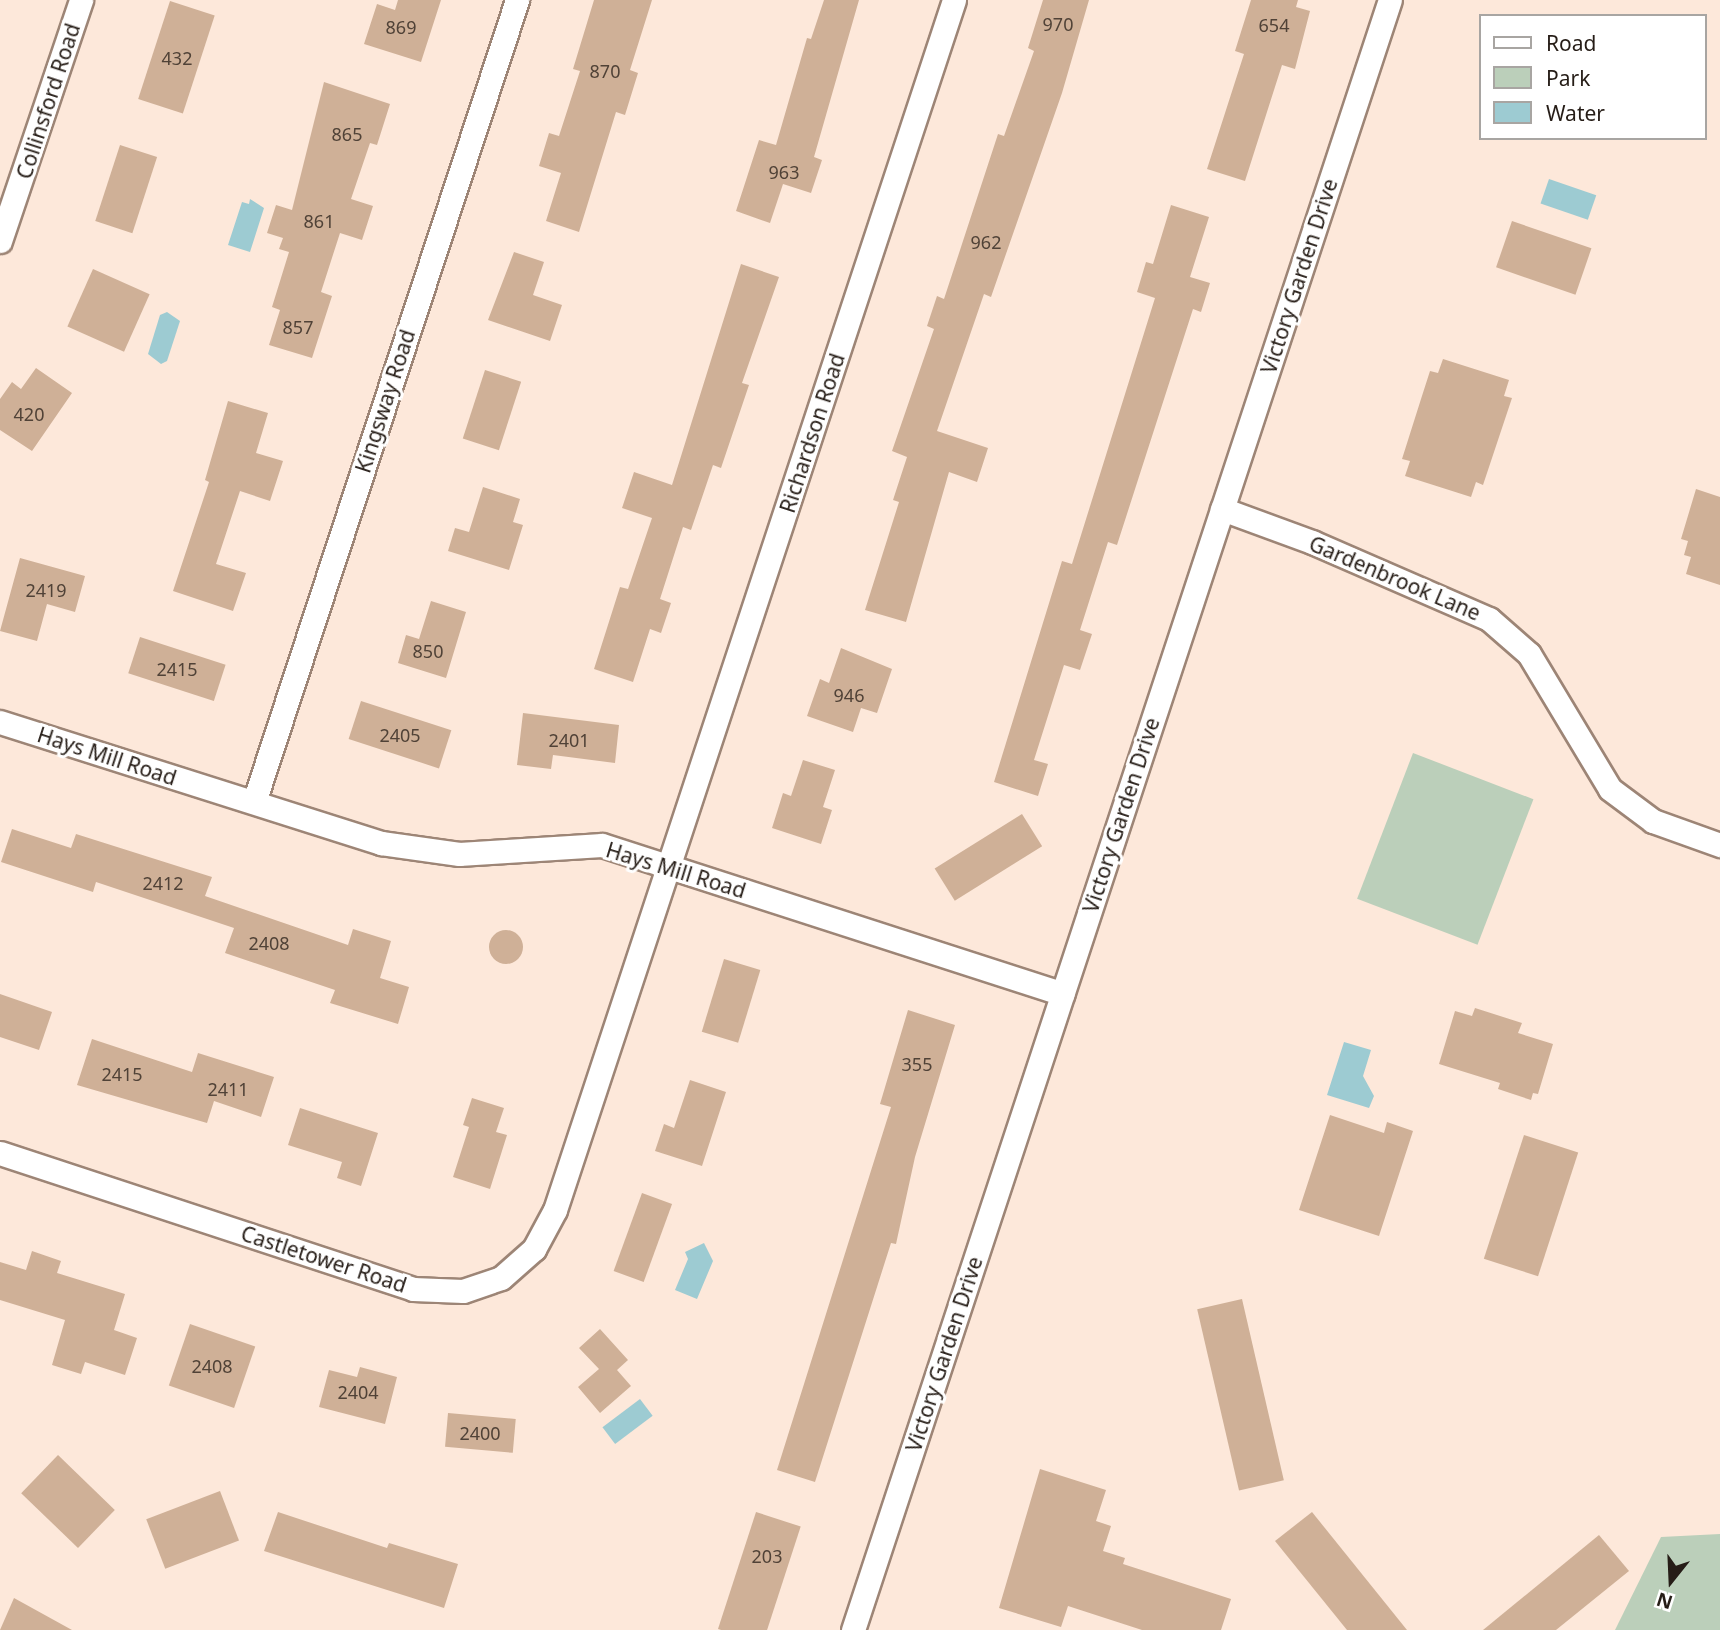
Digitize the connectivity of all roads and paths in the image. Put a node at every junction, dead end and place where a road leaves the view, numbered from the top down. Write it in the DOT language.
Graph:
graph roads {
  1 [pos="81,0"];
  2 [pos="517,0"];
  3 [pos="954,0"];
  4 [pos="1390,0"];
  5 [pos="0,242"];
  6 [pos="1222,509"];
  7 [pos="0,722"];
  8 [pos="254,802"];
  9 [pos="1720,845"];
  10 [pos="670,866"];
  11 [pos="1063,994"];
  12 [pos="0,1153"];
  13 [pos="853,1630"];
  1 -- 5 [label="street, Collinsford Road"];
  2 -- 8 [label="street, Kingsway Road"];
  3 -- 10 [label="street, Richardson Road"];
  4 -- 6 [label="street, Victory Garden Drive"];
  6 -- 9 [label="street, Gardenbrook Lane"];
  6 -- 11 [label="street, Victory Garden Drive"];
  7 -- 8 [label="street, Hays Mill Road"];
  8 -- 10 [label="street, Hays Mill Road"];
  10 -- 11 [label="street, Hays Mill Road"];
  10 -- 12 [label="street, Castletower Road"];
  11 -- 13 [label="street, Victory Garden Drive"];
}
